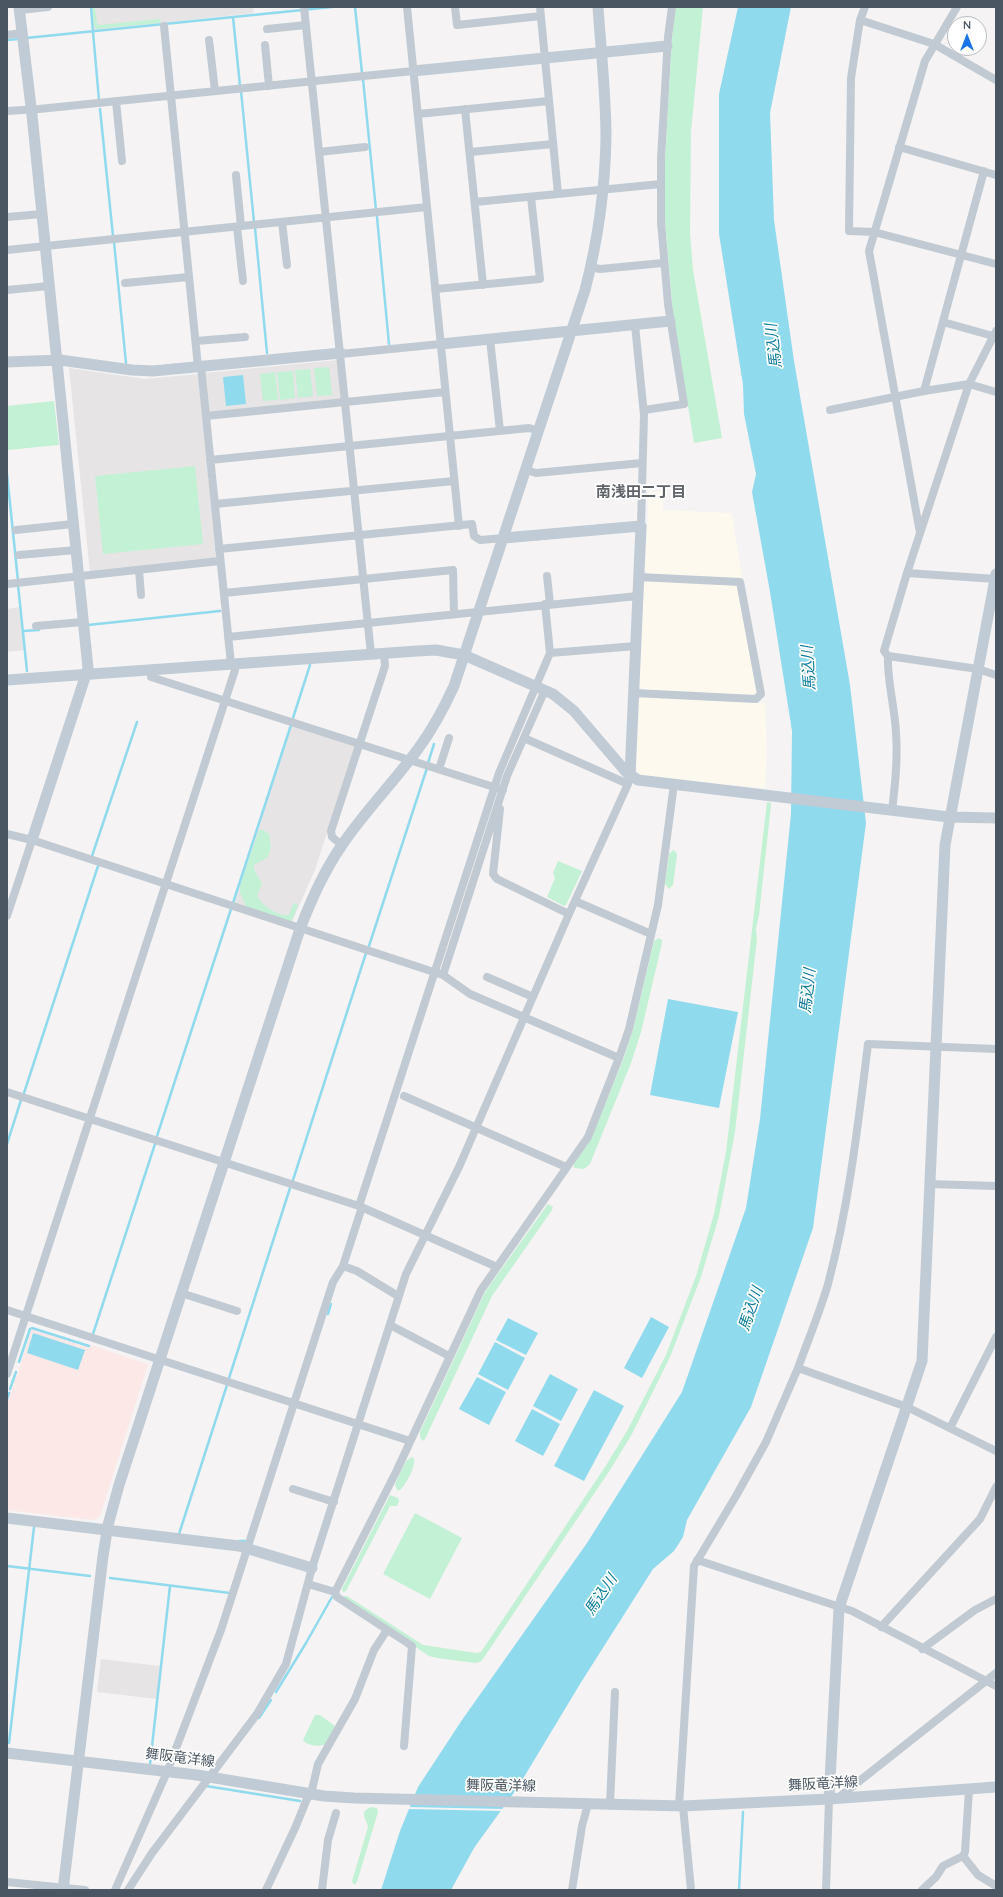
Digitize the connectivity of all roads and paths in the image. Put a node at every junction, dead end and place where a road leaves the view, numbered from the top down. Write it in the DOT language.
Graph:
graph roads {
  1 [pos="48,7"];
  2 [pos="407,7"];
  3 [pos="455,7"];
  4 [pos="540,7"];
  5 [pos="598,7"];
  6 [pos="672,7"];
  7 [pos="865,7"];
  8 [pos="957,7"];
  9 [pos="20,8"];
  10 [pos="305,10"];
  11 [pos="541,16"];
  12 [pos="860,20"];
  13 [pos="306,25"];
  14 [pos="164,26"];
  15 [pos="267,28"];
  16 [pos="7,34"];
  17 [pos="22,37"];
  18 [pos="210,40"];
  19 [pos="934,44"];
  20 [pos="265,45"];
  21 [pos="668,46"];
  22 [pos="601,52"];
  23 [pos="544,58"];
  24 [pos="413,71"];
  25 [pos="996,80"];
  26 [pos="312,81"];
  27 [pos="269,86"];
  28 [pos="215,91"];
  29 [pos="171,96"];
  30 [pos="116,101"];
  31 [pos="549,101"];
  32 [pos="466,109"];
  33 [pos="31,110"];
  34 [pos="7,111"];
  35 [pos="418,114"];
  36 [pos="553,144"];
  37 [pos="365,147"];
  38 [pos="899,147"];
  39 [pos="319,152"];
  40 [pos="470,152"];
  41 [pos="122,161"];
  42 [pos="984,171"];
  43 [pos="236,174"];
  44 [pos="996,175"];
  45 [pos="661,184"];
  46 [pos="603,189"];
  47 [pos="558,194"];
  48 [pos="531,197"];
  49 [pos="475,202"];
  50 [pos="427,208"];
  51 [pos="42,214"];
  52 [pos="7,216"];
  53 [pos="326,218"];
  54 [pos="282,222"];
  55 [pos="239,227"];
  56 [pos="185,232"];
  57 [pos="874,232"];
  58 [pos="45,246"];
  59 [pos="7,250"];
  60 [pos="961,255"];
  61 [pos="663,263"];
  62 [pos="996,264"];
  63 [pos="287,265"];
  64 [pos="590,267"];
  65 [pos="189,277"];
  66 [pos="243,281"];
  67 [pos="125,283"];
  68 [pos="483,285"];
  69 [pos="49,286"];
  70 [pos="436,289"];
  71 [pos="7,290"];
  72 [pos="670,321"];
  73 [pos="943,322"];
  74 [pos="635,325"];
  75 [pos="572,331"];
  76 [pos="995,334"];
  77 [pos="245,337"];
  78 [pos="490,339"];
  79 [pos="196,341"];
  80 [pos="441,344"];
  81 [pos="341,353"];
  82 [pos="57,360"];
  83 [pos="7,362"];
  84 [pos="200,367"];
  85 [pos="970,384"];
  86 [pos="924,391"];
  87 [pos="445,392"];
  88 [pos="996,392"];
  89 [pos="894,396"];
  90 [pos="346,402"];
  91 [pos="644,410"];
  92 [pos="830,410"];
  93 [pos="206,416"];
  94 [pos="500,431"];
  95 [pos="539,431"];
  96 [pos="450,436"];
  97 [pos="350,446"];
  98 [pos="211,460"];
  99 [pos="642,464"];
  100 [pos="526,470"];
  101 [pos="454,481"];
  102 [pos="355,490"];
  103 [pos="216,504"];
  104 [pos="73,524"];
  105 [pos="458,526"];
  106 [pos="642,526"];
  107 [pos="16,530"];
  108 [pos="920,533"];
  109 [pos="359,535"];
  110 [pos="504,538"];
  111 [pos="221,549"];
  112 [pos="76,550"];
  113 [pos="19,555"];
  114 [pos="220,561"];
  115 [pos="139,570"];
  116 [pos="907,573"];
  117 [pos="547,576"];
  118 [pos="78,577"];
  119 [pos="639,577"];
  120 [pos="996,577"];
  121 [pos="364,579"];
  122 [pos="7,584"];
  123 [pos="224,593"];
  124 [pos="141,595"];
  125 [pos="638,596"];
  126 [pos="547,604"];
  127 [pos="480,611"];
  128 [pos="454,614"];
  129 [pos="83,622"];
  130 [pos="368,623"];
  131 [pos="36,626"];
  132 [pos="228,637"];
  133 [pos="636,646"];
  134 [pos="384,653"];
  135 [pos="550,653"];
  136 [pos="371,654"];
  137 [pos="465,656"];
  138 [pos="888,656"];
  139 [pos="232,664"];
  140 [pos="978,669"];
  141 [pos="150,670"];
  142 [pos="86,674"];
  143 [pos="996,675"];
  144 [pos="7,680"];
  145 [pos="540,688"];
  146 [pos="634,693"];
  147 [pos="225,700"];
  148 [pos="449,738"];
  149 [pos="524,738"];
  150 [pos="360,744"];
  151 [pos="410,760"];
  152 [pos="439,769"];
  153 [pos="629,780"];
  154 [pos="674,784"];
  155 [pos="494,787"];
  156 [pos="503,790"];
  157 [pos="497,807"];
  158 [pos="892,811"];
  159 [pos="949,817"];
  160 [pos="996,818"];
  161 [pos="7,834"];
  162 [pos="32,840"];
  163 [pos="342,845"];
  164 [pos="165,884"];
  165 [pos="575,901"];
  166 [pos="569,914"];
  167 [pos="7,916"];
  168 [pos="300,929"];
  169 [pos="651,934"];
  170 [pos="434,972"];
  171 [pos="443,975"];
  172 [pos="487,977"];
  173 [pos="533,997"];
  174 [pos="524,1017"];
  175 [pos="935,1046"];
  176 [pos="996,1049"];
  177 [pos="619,1058"];
  178 [pos="7,1092"];
  179 [pos="404,1096"];
  180 [pos="89,1119"];
  181 [pos="476,1127"];
  182 [pos="224,1162"];
  183 [pos="566,1167"];
  184 [pos="929,1184"];
  185 [pos="996,1186"];
  186 [pos="360,1207"];
  187 [pos="425,1235"];
  188 [pos="343,1266"];
  189 [pos="497,1267"];
  190 [pos="181,1293"];
  191 [pos="398,1296"];
  192 [pos="7,1310"];
  193 [pos="237,1311"];
  194 [pos="25,1316"];
  195 [pos="390,1325"];
  196 [pos="996,1337"];
  197 [pos="449,1356"];
  198 [pos="159,1360"];
  199 [pos="798,1368"];
  200 [pos="7,1374"];
  201 [pos="294,1403"];
  202 [pos="907,1407"];
  203 [pos="359,1424"];
  204 [pos="950,1428"];
  205 [pos="410,1441"];
  206 [pos="996,1451"];
  207 [pos="996,1487"];
  208 [pos="293,1489"];
  209 [pos="334,1502"];
  210 [pos="7,1518"];
  211 [pos="107,1530"];
  212 [pos="247,1548"];
  213 [pos="697,1560"];
  214 [pos="312,1568"];
  215 [pos="308,1584"];
  216 [pos="335,1592"];
  217 [pos="996,1599"];
  218 [pos="839,1608"];
  219 [pos="881,1627"];
  220 [pos="387,1630"];
  221 [pos="922,1649"];
  222 [pos="996,1672"];
  223 [pos="985,1681"];
  224 [pos="996,1686"];
  225 [pos="615,1692"];
  226 [pos="404,1746"];
  227 [pos="7,1753"];
  228 [pos="78,1761"];
  229 [pos="167,1772"];
  230 [pos="208,1777"];
  231 [pos="996,1788"];
  232 [pos="969,1790"];
  233 [pos="310,1794"];
  234 [pos="833,1799"];
  235 [pos="588,1804"];
  236 [pos="610,1804"];
  237 [pos="681,1806"];
  238 [pos="336,1813"];
  239 [pos="963,1856"];
  240 [pos="7,1882"];
  241 [pos="996,1886"];
  242 [pos="63,1889"];
  243 [pos="85,1890"];
  244 [pos="115,1890"];
  245 [pos="128,1890"];
  246 [pos="266,1890"];
  247 [pos="322,1890"];
  248 [pos="572,1890"];
  249 [pos="691,1890"];
  250 [pos="826,1890"];
  251 [pos="922,1890"];
  1 -- 9 [label="street"];
  2 -- 24 [label="street"];
  3 -- 11 [label="street"];
  4 -- 11 [label="street"];
  5 -- 22 [label="street"];
  6 -- 21 [label="street"];
  7 -- 12 [label="street"];
  8 -- 19 [label="street"];
  9 -- 17 [label="street"];
  10 -- 13 [label="street"];
  11 -- 23 [label="street"];
  12 -- 19 [label="street"];
  12 -- 57 [label="street"];
  13 -- 15 [label="street"];
  13 -- 26 [label="street"];
  14 -- 29 [label="street"];
  16 -- 17 [label="street"];
  17 -- 33 [label="street"];
  18 -- 28 [label="street"];
  19 -- 25 [label="street"];
  19 -- 38 [label="street"];
  20 -- 27 [label="street"];
  21 -- 22 [label="street"];
  21 -- 45 [label="street"];
  22 -- 23 [label="street"];
  22 -- 46 [label="street"];
  23 -- 24 [label="street"];
  23 -- 31 [label="street"];
  24 -- 26 [label="street"];
  24 -- 35 [label="street"];
  26 -- 27 [label="street"];
  26 -- 39 [label="street"];
  27 -- 28 [label="street"];
  28 -- 29 [label="street"];
  29 -- 30 [label="street"];
  29 -- 56 [label="street"];
  30 -- 33 [label="street"];
  30 -- 41 [label="street"];
  31 -- 32 [label="street"];
  31 -- 36 [label="street"];
  32 -- 35 [label="street"];
  32 -- 40 [label="street"];
  33 -- 34 [label="street"];
  33 -- 51 [label="street"];
  35 -- 50 [label="street"];
  36 -- 40 [label="street"];
  36 -- 47 [label="street"];
  37 -- 39 [label="street"];
  38 -- 42 [label="street"];
  38 -- 57 [label="street"];
  39 -- 53 [label="street"];
  40 -- 49 [label="street"];
  42 -- 44 [label="street"];
  42 -- 60 [label="street"];
  43 -- 55 [label="street"];
  45 -- 46 [label="street"];
  45 -- 61 [label="street"];
  46 -- 47 [label="street"];
  46 -- 64 [label="street"];
  47 -- 48 [label="street"];
  48 -- 49 [label="street"];
  48 -- 68 [label="street"];
  49 -- 68 [label="street"];
  50 -- 53 [label="street"];
  50 -- 70 [label="street"];
  51 -- 52 [label="street"];
  51 -- 58 [label="street"];
  53 -- 54 [label="street"];
  53 -- 81 [label="street"];
  54 -- 55 [label="street"];
  54 -- 63 [label="street"];
  55 -- 56 [label="street"];
  55 -- 66 [label="street"];
  56 -- 58 [label="street"];
  56 -- 65 [label="street"];
  57 -- 60 [label="street"];
  57 -- 89 [label="street"];
  58 -- 59 [label="street"];
  58 -- 69 [label="street"];
  60 -- 62 [label="street"];
  60 -- 73 [label="street"];
  61 -- 64 [label="street"];
  61 -- 72 [label="street"];
  64 -- 75 [label="street"];
  65 -- 67 [label="street"];
  65 -- 79 [label="street"];
  68 -- 70 [label="street"];
  69 -- 71 [label="street"];
  69 -- 82 [label="street"];
  70 -- 80 [label="street"];
  72 -- 74 [label="street"];
  72 -- 91 [label="street"];
  73 -- 76 [label="street"];
  73 -- 86 [label="street"];
  74 -- 75 [label="street"];
  74 -- 91 [label="street"];
  75 -- 78 [label="street"];
  75 -- 95 [label="street"];
  76 -- 85 [label="street"];
  77 -- 79 [label="street"];
  78 -- 80 [label="street"];
  78 -- 94 [label="street"];
  79 -- 84 [label="street"];
  80 -- 81 [label="street"];
  80 -- 87 [label="street"];
  81 -- 84 [label="street"];
  81 -- 90 [label="street"];
  82 -- 83 [label="street"];
  82 -- 84 [label="street"];
  82 -- 104 [label="street"];
  84 -- 93 [label="street"];
  85 -- 86 [label="street"];
  85 -- 88 [label="street"];
  85 -- 108 [label="street"];
  86 -- 89 [label="street"];
  87 -- 90 [label="street"];
  87 -- 96 [label="street"];
  89 -- 92 [label="street"];
  89 -- 108 [label="street"];
  90 -- 93 [label="street"];
  90 -- 97 [label="street"];
  91 -- 99 [label="street"];
  93 -- 98 [label="street"];
  94 -- 95 [label="street"];
  94 -- 96 [label="street"];
  95 -- 100 [label="street"];
  96 -- 97 [label="street"];
  96 -- 101 [label="street"];
  97 -- 98 [label="street"];
  97 -- 102 [label="street"];
  98 -- 103 [label="street"];
  99 -- 100 [label="street"];
  99 -- 106 [label="street"];
  100 -- 110 [label="street"];
  101 -- 102 [label="street"];
  101 -- 105 [label="street"];
  102 -- 103 [label="street"];
  102 -- 109 [label="street"];
  103 -- 111 [label="street"];
  104 -- 107 [label="street"];
  104 -- 112 [label="street"];
  105 -- 109 [label="street"];
  105 -- 110 [label="street"];
  106 -- 110 [label="street"];
  106 -- 119 [label="street"];
  108 -- 116 [label="street"];
  109 -- 111 [label="street"];
  109 -- 121 [label="street"];
  110 -- 127 [label="street"];
  111 -- 114 [label="street"];
  112 -- 113 [label="street"];
  112 -- 118 [label="street"];
  114 -- 115 [label="street"];
  114 -- 123 [label="street"];
  115 -- 118 [label="street"];
  115 -- 124 [label="street"];
  116 -- 120 [label="street"];
  116 -- 138 [label="street"];
  117 -- 126 [label="street"];
  118 -- 122 [label="street"];
  118 -- 129 [label="street"];
  119 -- 125 [label="street"];
  119 -- 146 [label="street"];
  120 -- 140 [label="street"];
  121 -- 123 [label="street"];
  121 -- 128 [label="street"];
  121 -- 130 [label="street"];
  123 -- 132 [label="street"];
  125 -- 126 [label="street"];
  125 -- 133 [label="street"];
  126 -- 127 [label="street"];
  126 -- 135 [label="street"];
  127 -- 128 [label="street"];
  127 -- 137 [label="street"];
  128 -- 130 [label="street"];
  129 -- 131 [label="street"];
  129 -- 142 [label="street"];
  130 -- 132 [label="street"];
  130 -- 136 [label="street"];
  132 -- 139 [label="street"];
  133 -- 135 [label="street"];
  133 -- 146 [label="street"];
  134 -- 136 [label="street"];
  134 -- 137 [label="street"];
  134 -- 150 [label="street"];
  135 -- 145 [label="street"];
  136 -- 139 [label="street"];
  137 -- 145 [label="street"];
  137 -- 151 [label="street"];
  138 -- 140 [label="street"];
  138 -- 158 [label="street"];
  139 -- 141 [label="street"];
  139 -- 147 [label="street"];
  140 -- 143 [label="street"];
  140 -- 159 [label="street"];
  141 -- 142 [label="street"];
  141 -- 147 [label="street"];
  142 -- 144 [label="street"];
  142 -- 162 [label="street"];
  145 -- 149 [label="street"];
  145 -- 153 [label="street"];
  145 -- 155 [label="street"];
  146 -- 153 [label="street"];
  147 -- 150 [label="street"];
  147 -- 164 [label="street"];
  148 -- 152 [label="street"];
  149 -- 153 [label="street"];
  149 -- 156 [label="street"];
  150 -- 151 [label="street"];
  150 -- 163 [label="street"];
  151 -- 152 [label="street"];
  151 -- 163 [label="street"];
  152 -- 155 [label="street"];
  153 -- 154 [label="street"];
  153 -- 165 [label="street"];
  154 -- 158 [label="street"];
  154 -- 169 [label="street"];
  155 -- 156 [label="street"];
  155 -- 170 [label="street"];
  156 -- 157 [label="street"];
  157 -- 166 [label="street"];
  157 -- 171 [label="street"];
  158 -- 159 [label="street"];
  159 -- 160 [label="street"];
  159 -- 175 [label="street"];
  161 -- 162 [label="street"];
  162 -- 164 [label="street"];
  162 -- 167 [label="street"];
  163 -- 168 [label="street"];
  164 -- 168 [label="street"];
  164 -- 180 [label="street"];
  165 -- 166 [label="street"];
  165 -- 169 [label="street"];
  166 -- 173 [label="street"];
  168 -- 170 [label="street"];
  168 -- 182 [label="street"];
  169 -- 177 [label="street"];
  170 -- 171 [label="street"];
  170 -- 186 [label="street"];
  171 -- 174 [label="street"];
  172 -- 173 [label="street"];
  173 -- 174 [label="street"];
  174 -- 177 [label="street"];
  174 -- 181 [label="street"];
  175 -- 176 [label="street"];
  175 -- 184 [label="street"];
  175 -- 199 [label="street"];
  177 -- 183 [label="street"];
  178 -- 180 [label="street"];
  179 -- 181 [label="street"];
  180 -- 182 [label="street"];
  180 -- 194 [label="street"];
  181 -- 183 [label="street"];
  181 -- 187 [label="street"];
  182 -- 186 [label="street"];
  182 -- 190 [label="street"];
  183 -- 189 [label="street"];
  184 -- 185 [label="street"];
  184 -- 202 [label="street"];
  186 -- 187 [label="street"];
  186 -- 188 [label="street"];
  187 -- 189 [label="street"];
  187 -- 191 [label="street"];
  188 -- 191 [label="street"];
  188 -- 201 [label="street"];
  189 -- 197 [label="street"];
  190 -- 193 [label="street"];
  190 -- 198 [label="street"];
  191 -- 195 [label="street"];
  192 -- 194 [label="street"];
  194 -- 198 [label="street"];
  194 -- 200 [label="street"];
  195 -- 197 [label="street"];
  195 -- 203 [label="street"];
  196 -- 204 [label="street"];
  197 -- 205 [label="street"];
  198 -- 201 [label="street"];
  198 -- 211 [label="street"];
  199 -- 202 [label="street"];
  199 -- 213 [label="street"];
  201 -- 203 [label="street"];
  201 -- 212 [label="street"];
  202 -- 204 [label="street"];
  202 -- 218 [label="street"];
  203 -- 205 [label="street"];
  203 -- 209 [label="street"];
  204 -- 206 [label="street"];
  205 -- 216 [label="street"];
  207 -- 219 [label="street"];
  208 -- 209 [label="street"];
  209 -- 214 [label="street"];
  210 -- 211 [label="street"];
  211 -- 212 [label="street"];
  211 -- 228 [label="street"];
  212 -- 214 [label="street"];
  212 -- 229 [label="street"];
  213 -- 218 [label="street"];
  213 -- 237 [label="street"];
  214 -- 215 [label="street"];
  215 -- 216 [label="street"];
  215 -- 230 [label="street"];
  216 -- 220 [label="street"];
  217 -- 221 [label="street"];
  218 -- 219 [label="street"];
  218 -- 234 [label="street"];
  219 -- 221 [label="street"];
  220 -- 226 [label="street"];
  220 -- 233 [label="street"];
  221 -- 223 [label="street"];
  222 -- 223 [label="street"];
  223 -- 224 [label="street"];
  223 -- 234 [label="street"];
  225 -- 236 [label="street"];
  227 -- 228 [label="street, 舞阪竜洋線"];
  228 -- 229 [label="street, 舞阪竜洋線"];
  228 -- 242 [label="street"];
  229 -- 230 [label="street, 舞阪竜洋線"];
  229 -- 244 [label="street"];
  230 -- 233 [label="street, 舞阪竜洋線"];
  230 -- 245 [label="street"];
  231 -- 232 [label="street, 舞阪竜洋線"];
  232 -- 234 [label="street, 舞阪竜洋線"];
  232 -- 239 [label="street"];
  233 -- 235 [label="street, 舞阪竜洋線"];
  233 -- 246 [label="street"];
  234 -- 237 [label="street, 舞阪竜洋線"];
  234 -- 250 [label="street"];
  235 -- 236 [label="street, 舞阪竜洋線"];
  235 -- 248 [label="street"];
  236 -- 237 [label="street, 舞阪竜洋線"];
  237 -- 249 [label="street"];
  238 -- 247 [label="street"];
  239 -- 241 [label="street"];
  239 -- 251 [label="street"];
  240 -- 242 [label="street"];
  242 -- 243 [label="street"];
}
